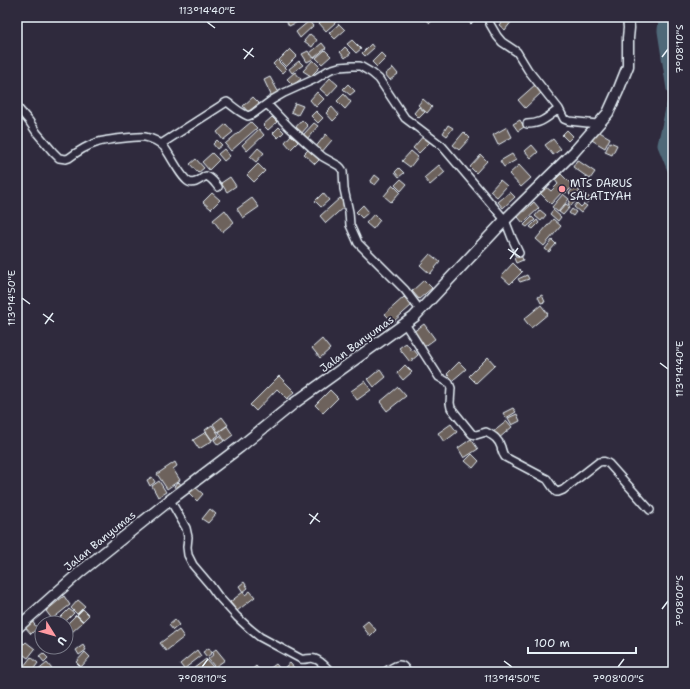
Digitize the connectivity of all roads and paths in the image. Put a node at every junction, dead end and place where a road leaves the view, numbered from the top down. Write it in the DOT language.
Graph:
graph roads {
  1 [pos="488,17"];
  2 [pos="628,17"];
  3 [pos="267,104"];
  4 [pos="17,108"];
  5 [pos="559,109"];
  6 [pos="527,124"];
  7 [pos="597,124"];
  8 [pos="161,144"];
  9 [pos="218,187"];
  10 [pos="505,220"];
  11 [pos="519,254"];
  12 [pos="420,310"];
  13 [pos="405,324"];
  14 [pos="170,500"];
  15 [pos="650,510"];
  16 [pos="17,628"];
  17 [pos="331,672"];
  18 [pos="385,672"];
  19 [pos="408,672"];
  1 -- 5 [label="street"];
  2 -- 7 [label="street, Jalan Banyumas"];
  3 -- 8 [label="street"];
  3 -- 10 [label="street"];
  3 -- 12 [label="street"];
  4 -- 8 [label="street"];
  5 -- 6 [label="street"];
  5 -- 7 [label="street"];
  7 -- 10 [label="street, Jalan Banyumas"];
  8 -- 9 [label="street"];
  10 -- 11 [label="street"];
  10 -- 12 [label="street, Jalan Banyumas"];
  12 -- 13 [label="street, Jalan Banyumas"];
  13 -- 14 [label="street, Jalan Banyumas"];
  13 -- 15 [label="street"];
  14 -- 16 [label="street, Jalan Banyumas"];
  14 -- 17 [label="street"];
  18 -- 19 [label="street"];
}
